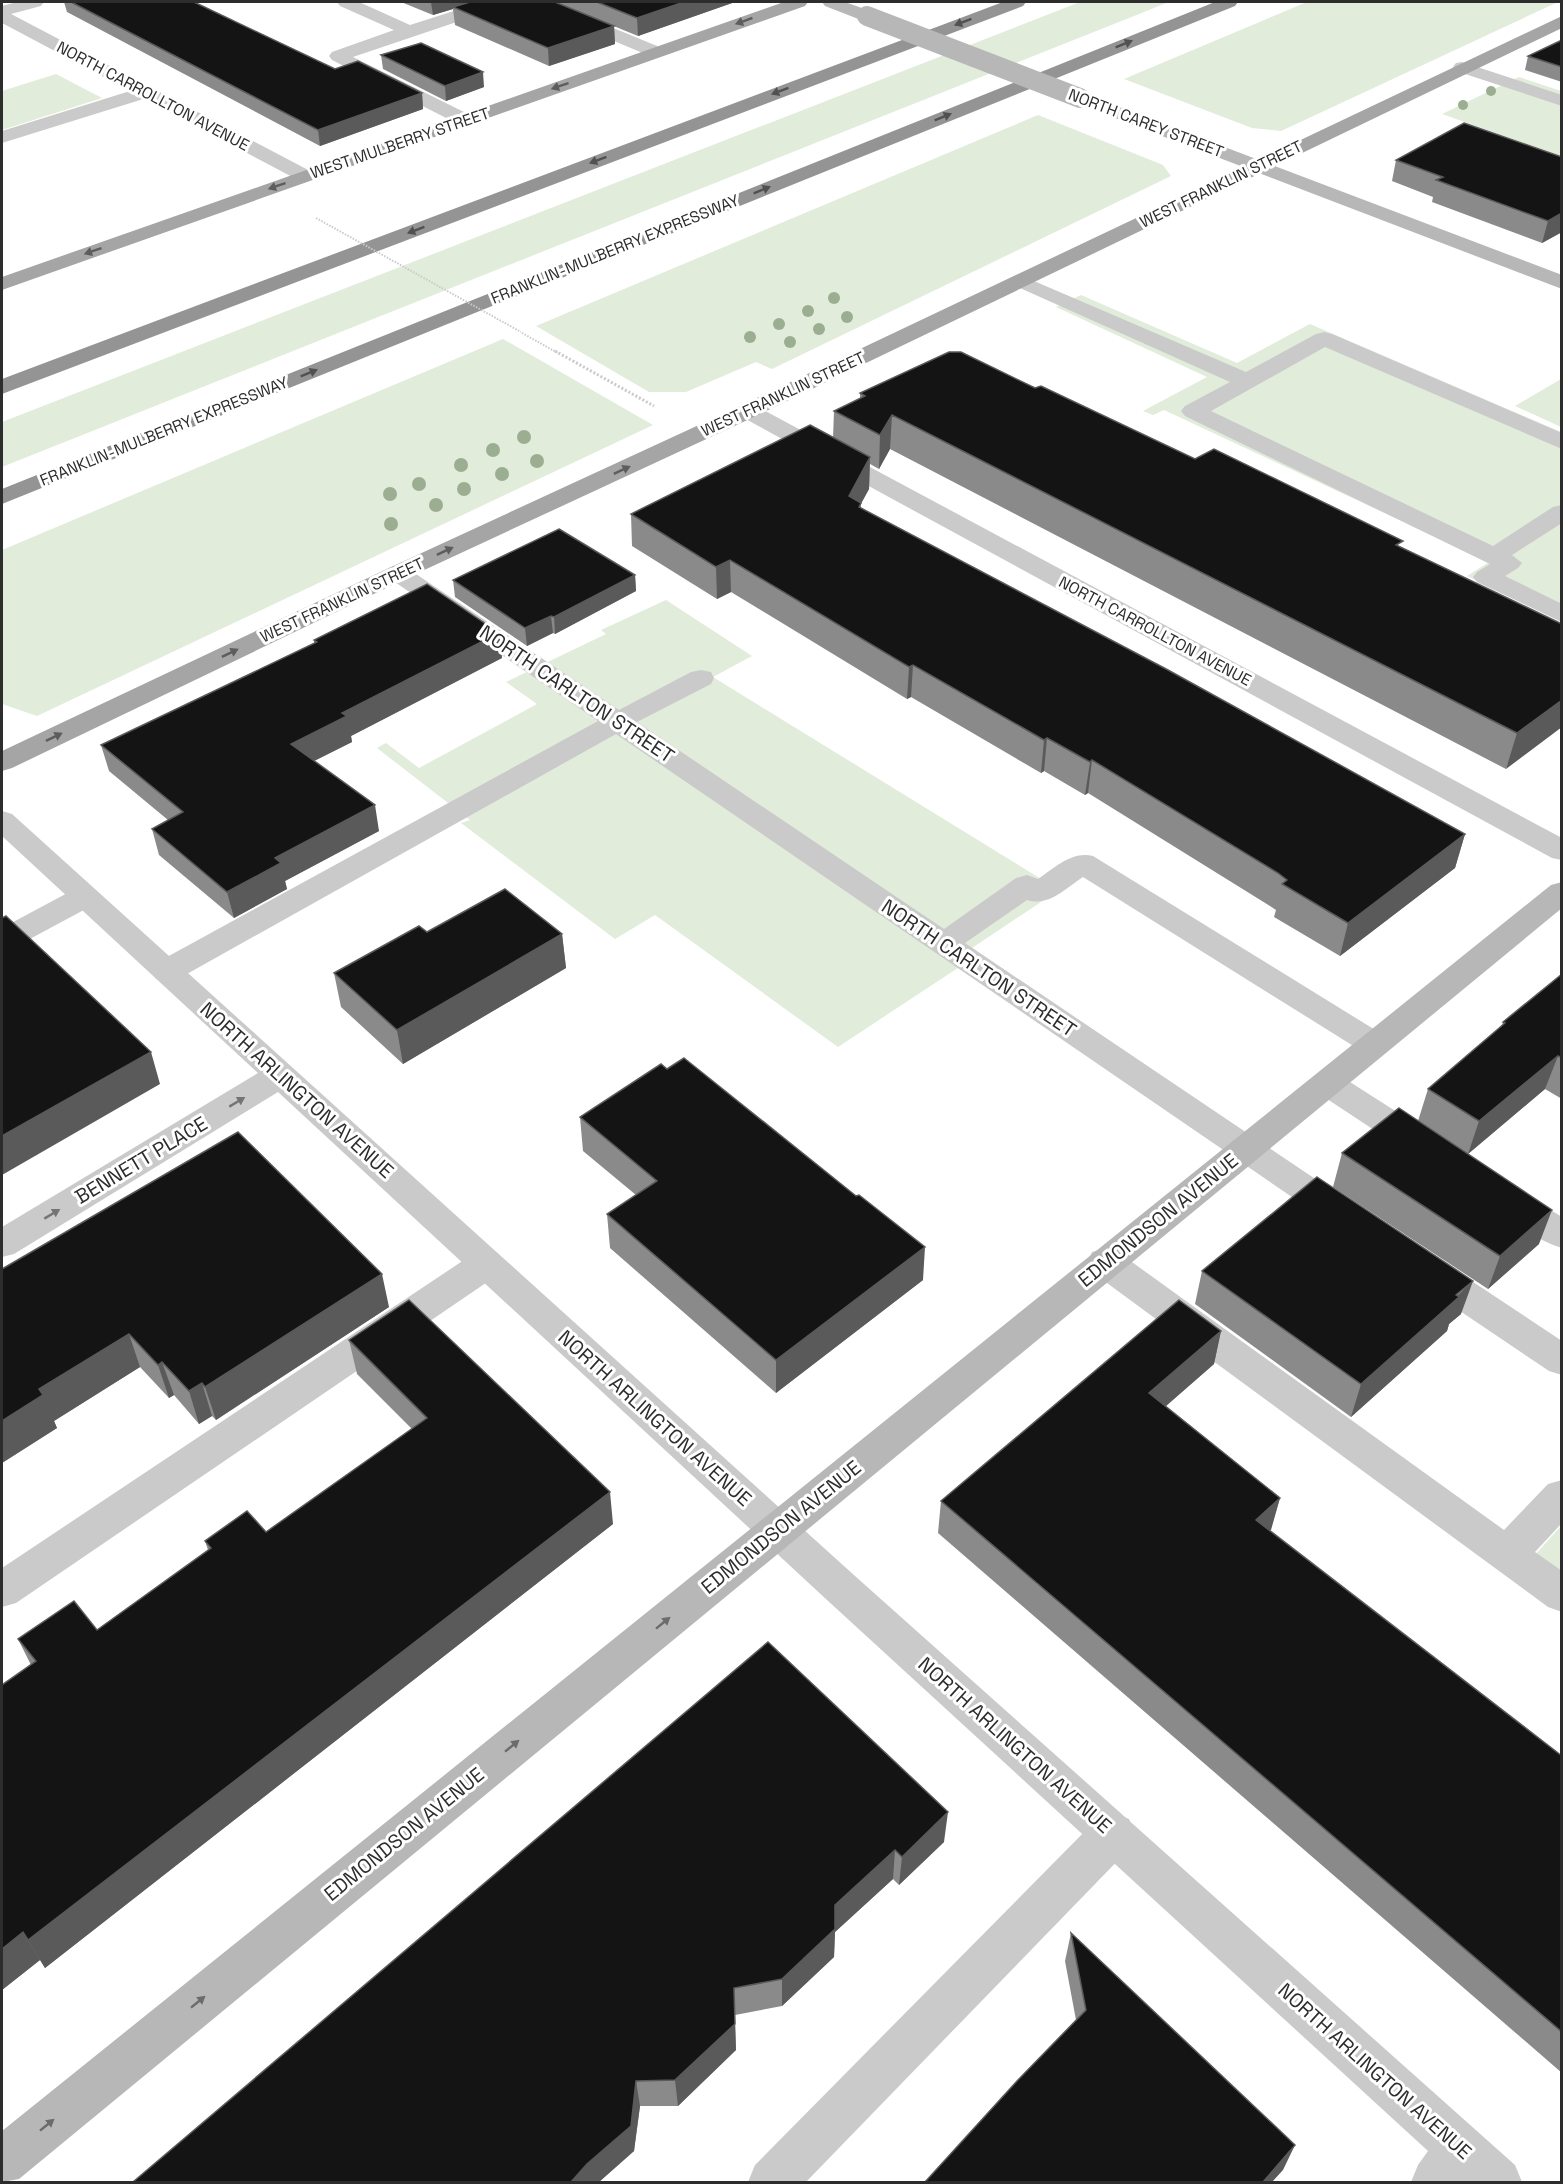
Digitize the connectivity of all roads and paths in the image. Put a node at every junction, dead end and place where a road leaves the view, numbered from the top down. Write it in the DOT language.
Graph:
graph roads {
  1 [pos="35,2"];
  2 [pos="346,2"];
  3 [pos="498,2"];
  4 [pos="536,2"];
  5 [pos="799,2"];
  6 [pos="831,2"];
  7 [pos="1017,2"];
  8 [pos="1229,2"];
  9 [pos="2,11"];
  10 [pos="2,16"];
  11 [pos="1562,21"];
  12 [pos="409,31"];
  13 [pos="656,52"];
  14 [pos="1462,67"];
  15 [pos="146,92"];
  16 [pos="1562,101"];
  17 [pos="465,120"];
  18 [pos="2,137"];
  19 [pos="1257,166"];
  20 [pos="305,176"];
  21 [pos="316,218"];
  22 [pos="1020,281"];
  23 [pos="2,284"];
  24 [pos="1562,284"];
  25 [pos="1247,381"];
  26 [pos="2,387"];
  27 [pos="662,410"];
  28 [pos="748,411"];
  29 [pos="1562,442"];
  30 [pos="2,497"];
  31 [pos="1559,517"];
  32 [pos="1494,556"];
  33 [pos="398,573"];
  34 [pos="1562,614"];
  35 [pos="701,678"];
  36 [pos="617,722"];
  37 [pos="2,762"];
  38 [pos="2,820"];
  39 [pos="1562,851"];
  40 [pos="1562,892"];
  41 [pos="84,897"];
  42 [pos="2,941"];
  43 [pos="943,944"];
  44 [pos="166,971"];
  45 [pos="1374,1044"];
  46 [pos="281,1075"];
  47 [pos="1326,1083"];
  48 [pos="1245,1149"];
  49 [pos="1451,1163"];
  50 [pos="1481,1183"];
  51 [pos="1358,1225"];
  52 [pos="1562,1235"];
  53 [pos="2,1244"];
  54 [pos="1407,1257"];
  55 [pos="1105,1262"];
  56 [pos="486,1264"];
  57 [pos="1562,1360"];
  58 [pos="1562,1497"];
  59 [pos="778,1529"];
  60 [pos="1507,1554"];
  61 [pos="2,1590"];
  62 [pos="1562,1594"];
  63 [pos="1113,1834"];
  64 [pos="2,2162"];
  65 [pos="1448,2166"];
  66 [pos="772,2182"];
  67 [pos="1498,2182"];
  1 -- 9 [label="street"];
  2 -- 12 [label="street"];
  3 -- 12 [label="street"];
  4 -- 13 [label="street"];
  5 -- 13 [label="main road, WEST MULBERRY STREET, one-way"];
  6 -- 19 [label="street, NORTH CAREY STREET, bridge"];
  7 -- 26 [label="highway, one-way"];
  30 -- 8 [label="highway, FRANKLIN-MULBERRY EXPRESSWAY, one-way"];
  10 -- 15 [label="street, NORTH CARROLLTON AVENUE"];
  11 -- 14 [label="main road, WEST FRANKLIN STREET"];
  12 -- 17 [label="street"];
  13 -- 17 [label="main road, WEST MULBERRY STREET, one-way"];
  14 -- 16 [label="street"];
  14 -- 19 [label="main road, WEST FRANKLIN STREET"];
  15 -- 18 [label="street"];
  15 -- 20 [label="street, NORTH CARROLLTON AVENUE"];
  17 -- 20 [label="main road, WEST MULBERRY STREET"];
  19 -- 22 [label="main road, WEST FRANKLIN STREET"];
  19 -- 24 [label="street, NORTH CAREY STREET"];
  20 -- 23 [label="main road, WEST MULBERRY STREET, one-way"];
  21 -- 27 [label="path, bridge"];
  22 -- 25 [label="street"];
  22 -- 28 [label="main road, WEST FRANKLIN STREET"];
  25 -- 29 [label="street"];
  25 -- 32 [label="street"];
  33 -- 28 [label="main road, WEST FRANKLIN STREET, one-way"];
  28 -- 39 [label="street, NORTH CARROLLTON AVENUE"];
  31 -- 32 [label="street"];
  32 -- 34 [label="street"];
  33 -- 36 [label="street, NORTH CARLTON STREET"];
  37 -- 33 [label="main road, WEST FRANKLIN STREET, one-way"];
  35 -- 36 [label="street"];
  36 -- 43 [label="street, NORTH CARLTON STREET"];
  36 -- 44 [label="street"];
  38 -- 41 [label="street, NORTH ARLINGTON AVENUE"];
  40 -- 45 [label="street, EDMONDSON AVENUE"];
  41 -- 42 [label="street"];
  41 -- 44 [label="street, NORTH ARLINGTON AVENUE"];
  43 -- 45 [label="street"];
  43 -- 48 [label="street, NORTH CARLTON STREET"];
  44 -- 46 [label="street, NORTH ARLINGTON AVENUE"];
  45 -- 47 [label="street, EDMONDSON AVENUE"];
  53 -- 46 [label="street, BENNETT PLACE, one-way"];
  46 -- 56 [label="street, NORTH ARLINGTON AVENUE"];
  47 -- 48 [label="street, EDMONDSON AVENUE"];
  47 -- 49 [label="street"];
  48 -- 51 [label="street, NORTH CARLTON STREET"];
  48 -- 55 [label="street, EDMONDSON AVENUE"];
  50 -- 52 [label="street"];
  54 -- 57 [label="street"];
  55 -- 59 [label="street, EDMONDSON AVENUE"];
  55 -- 60 [label="street"];
  56 -- 59 [label="street, NORTH ARLINGTON AVENUE"];
  56 -- 61 [label="street"];
  58 -- 60 [label="street"];
  59 -- 63 [label="street, NORTH ARLINGTON AVENUE"];
  64 -- 59 [label="street, EDMONDSON AVENUE, one-way"];
  60 -- 62 [label="street"];
  63 -- 65 [label="street, NORTH ARLINGTON AVENUE"];
  63 -- 66 [label="street"];
  65 -- 67 [label="street, NORTH ARLINGTON AVENUE"];
}
